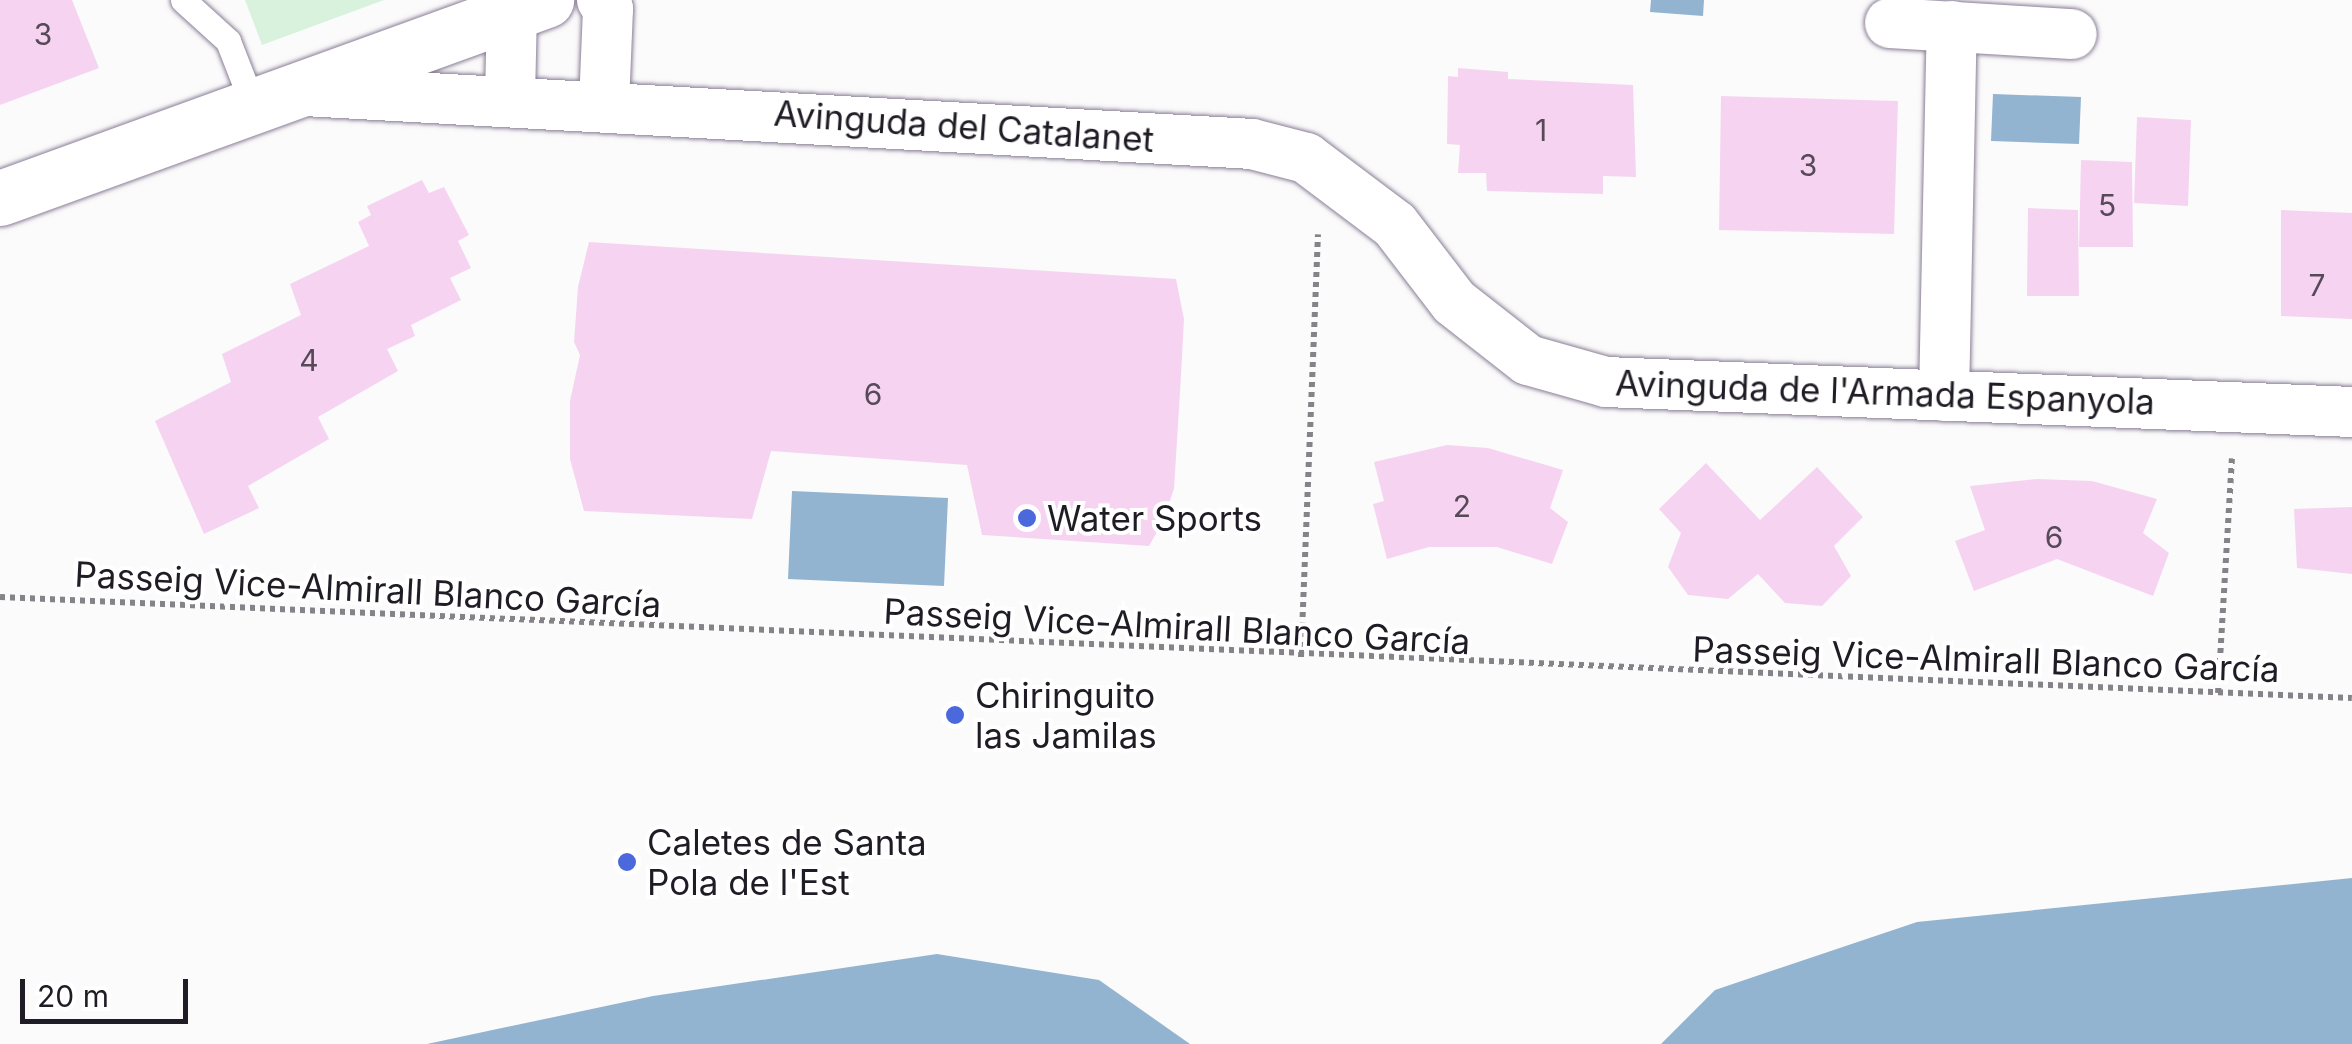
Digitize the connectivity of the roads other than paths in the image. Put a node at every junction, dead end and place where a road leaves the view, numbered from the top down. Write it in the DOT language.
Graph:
graph roads {
  1 [pos="183,0"];
  2 [pos="602,0"];
  3 [pos="529,6"];
  4 [pos="1890,23"];
  5 [pos="1952,26"];
  6 [pos="2072,34"];
  7 [pos="275,98"];
  8 [pos="510,98"];
  9 [pos="604,103"];
  10 [pos="1320,166"];
  11 [pos="0,198"];
  12 [pos="1944,396"];
  13 [pos="2352,412"];
  1 -- 7 [label="lane"];
  2 -- 9 [label="street"];
  3 -- 7 [label="street"];
  3 -- 8 [label="street"];
  4 -- 5 [label="street"];
  5 -- 6 [label="street"];
  5 -- 12 [label="street"];
  7 -- 8 [label="street, Avinguda del Catalanet"];
  7 -- 11 [label="street"];
  8 -- 9 [label="street, Avinguda del Catalanet"];
  9 -- 10 [label="street, Avinguda del Catalanet"];
  10 -- 12 [label="street, Avinguda de l'Armada Espanyola"];
  12 -- 13 [label="street, Avinguda de l'Armada Espanyola"];
}
